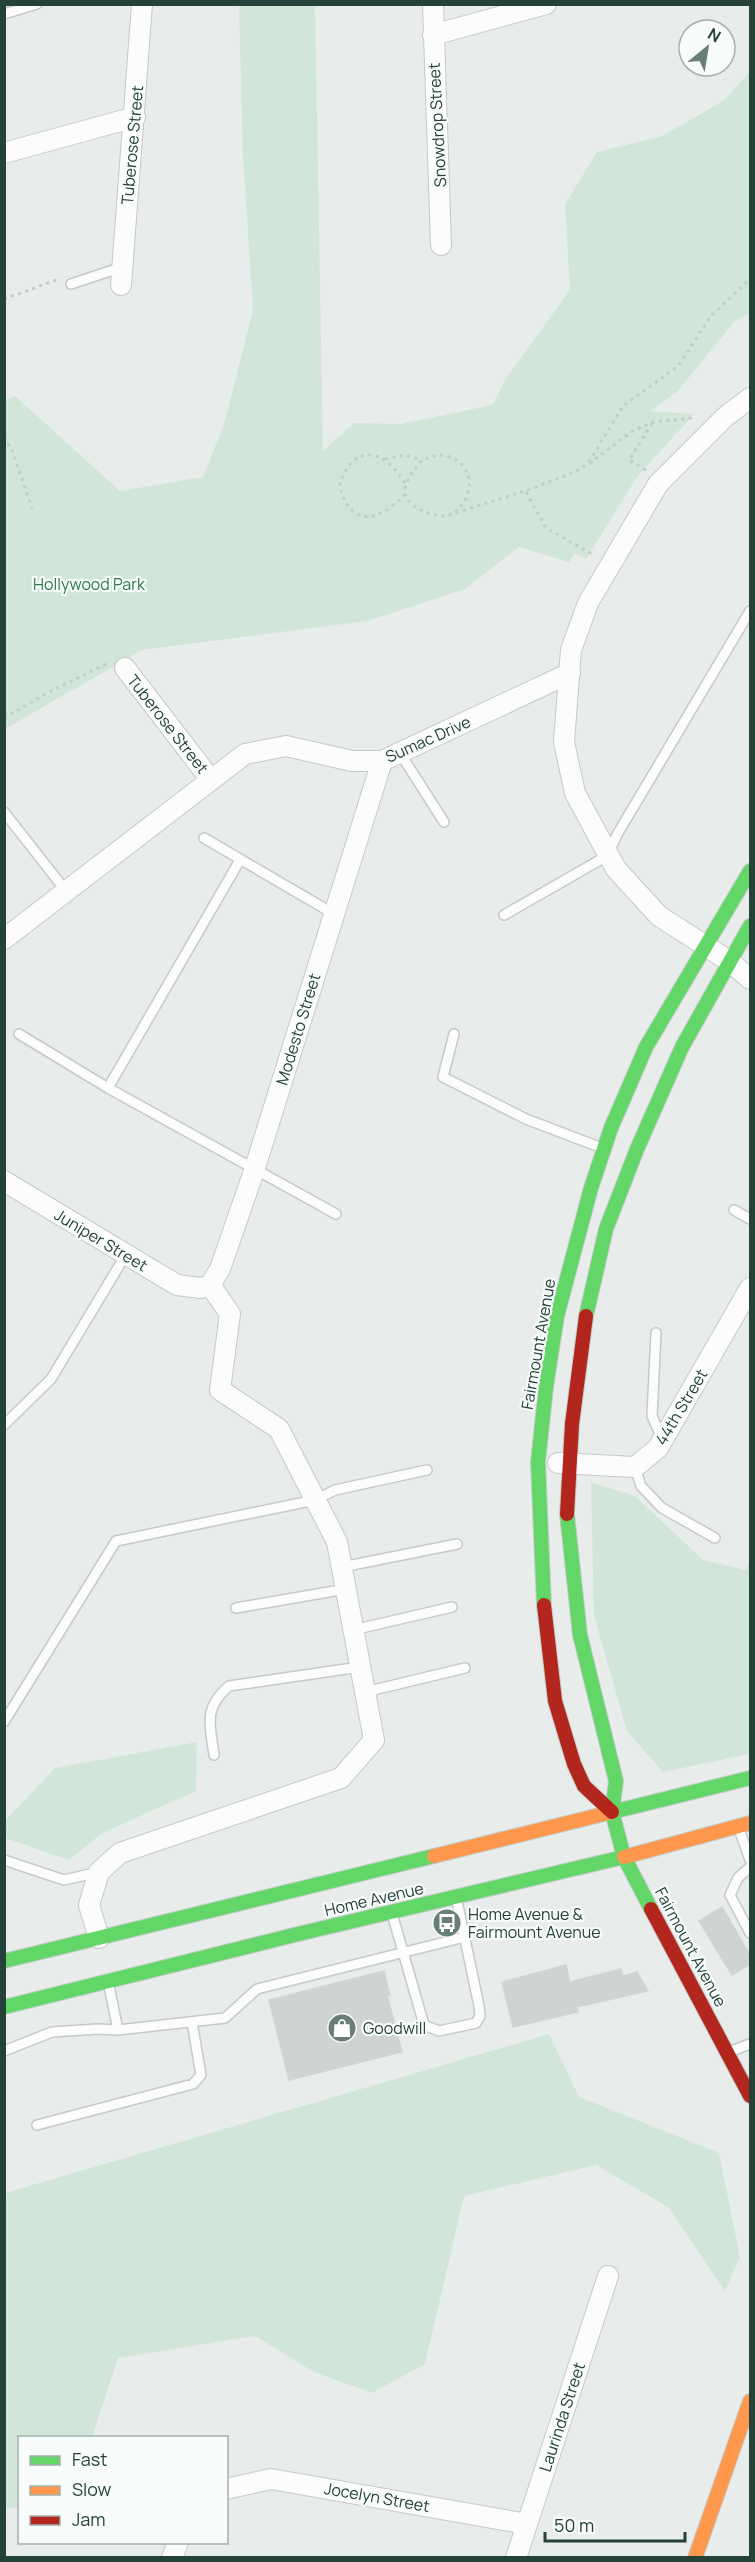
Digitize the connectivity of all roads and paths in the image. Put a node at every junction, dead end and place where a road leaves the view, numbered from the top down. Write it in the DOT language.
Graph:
graph roads {
  1 [pos="37,4"];
  2 [pos="142,4"];
  3 [pos="433,4"];
  4 [pos="546,4"];
  5 [pos="4,14"];
  6 [pos="433,35"];
  7 [pos="135,117"];
  8 [pos="4,153"];
  9 [pos="441,245"];
  10 [pos="122,276"];
  11 [pos="750,279"];
  12 [pos="71,284"];
  13 [pos="5,300"];
  14 [pos="750,398"];
  15 [pos="693,418"];
  16 [pos="653,422"];
  17 [pos="4,437"];
  18 [pos="385,459"];
  19 [pos="422,460"];
  20 [pos="589,464"];
  21 [pos="646,470"];
  22 [pos="406,485"];
  23 [pos="525,492"];
  24 [pos="405,494"];
  25 [pos="32,508"];
  26 [pos="455,512"];
  27 [pos="592,554"];
  28 [pos="750,610"];
  29 [pos="125,668"];
  30 [pos="570,673"];
  31 [pos="4,718"];
  32 [pos="391,757"];
  33 [pos="211,780"];
  34 [pos="4,812"];
  35 [pos="444,822"];
  36 [pos="204,838"];
  37 [pos="607,856"];
  38 [pos="240,860"];
  39 [pos="750,871"];
  40 [pos="66,891"];
  41 [pos="334,914"];
  42 [pos="504,915"];
  43 [pos="750,926"];
  44 [pos="4,939"];
  45 [pos="705,946"];
  46 [pos="729,961"];
  47 [pos="750,979"];
  48 [pos="19,1034"];
  49 [pos="454,1034"];
  50 [pos="108,1088"];
  51 [pos="604,1149"];
  52 [pos="254,1171"];
  53 [pos="4,1182"];
  54 [pos="734,1210"];
  55 [pos="336,1214"];
  56 [pos="750,1219"];
  57 [pos="125,1256"];
  58 [pos="205,1286"];
  59 [pos="750,1288"];
  60 [pos="656,1333"];
  61 [pos="4,1425"];
  62 [pos="663,1440"];
  63 [pos="538,1462"];
  64 [pos="569,1464"];
  65 [pos="634,1467"];
  66 [pos="427,1470"];
  67 [pos="315,1500"];
  68 [pos="715,1538"];
  69 [pos="457,1544"];
  70 [pos="342,1567"];
  71 [pos="346,1589"];
  72 [pos="452,1607"];
  73 [pos="236,1608"];
  74 [pos="353,1630"];
  75 [pos="360,1667"];
  76 [pos="465,1668"];
  77 [pos="365,1692"];
  78 [pos="4,1722"];
  79 [pos="214,1755"];
  80 [pos="750,1778"];
  81 [pos="612,1812"];
  82 [pos="744,1825"];
  83 [pos="624,1857"];
  84 [pos="4,1860"];
  85 [pos="750,1860"];
  86 [pos="750,1867"];
  87 [pos="99,1872"];
  88 [pos="456,1896"];
  89 [pos="392,1911"];
  90 [pos="750,1933"];
  91 [pos="465,1937"];
  92 [pos="99,1938"];
  93 [pos="403,1951"];
  94 [pos="4,1961"];
  95 [pos="108,1982"];
  96 [pos="4,2007"];
  97 [pos="192,2022"];
  98 [pos="118,2030"];
  99 [pos="750,2044"];
  100 [pos="4,2051"];
  101 [pos="729,2052"];
  102 [pos="750,2096"];
  103 [pos="38,2125"];
  104 [pos="608,2276"];
  105 [pos="750,2401"];
  106 [pos="228,2489"];
  107 [pos="527,2524"];
  108 [pos="516,2558"];
  109 [pos="695,2558"];
  1 -- 5 [label="lane"];
  2 -- 7 [label="street, Tuberose Street"];
  3 -- 6 [label="street, Snowdrop Street"];
  4 -- 6 [label="street"];
  6 -- 9 [label="street, Snowdrop Street"];
  7 -- 8 [label="street"];
  7 -- 10 [label="street, Tuberose Street"];
  10 -- 12 [label="lane"];
  11 -- 20 [label="path"];
  12 -- 13 [label="path"];
  14 -- 30 [label="street"];
  15 -- 16 [label="path"];
  16 -- 20 [label="path"];
  16 -- 21 [label="path"];
  17 -- 25 [label="path"];
  18 -- 19 [label="path"];
  18 -- 22 [label="path"];
  18 -- 24 [label="path"];
  19 -- 22 [label="path"];
  19 -- 26 [label="path"];
  20 -- 23 [label="path"];
  22 -- 24 [label="path"];
  23 -- 26 [label="path"];
  23 -- 27 [label="path"];
  24 -- 26 [label="path"];
  28 -- 37 [label="lane"];
  29 -- 31 [label="path"];
  29 -- 33 [label="street, Tuberose Street"];
  30 -- 32 [label="street, Sumac Drive"];
  30 -- 37 [label="street"];
  32 -- 33 [label="street, Sumac Drive"];
  32 -- 35 [label="lane"];
  32 -- 41 [label="street, Modesto Street"];
  33 -- 40 [label="street, Sumac Drive"];
  34 -- 40 [label="lane"];
  36 -- 38 [label="lane"];
  37 -- 42 [label="lane"];
  37 -- 45 [label="street"];
  38 -- 41 [label="lane"];
  38 -- 50 [label="lane"];
  39 -- 45 [label="main road, Fairmount Avenue"];
  40 -- 44 [label="street, Sumac Drive"];
  41 -- 52 [label="street, Modesto Street"];
  43 -- 46 [label="main road, Fairmount Avenue"];
  45 -- 46 [label="street"];
  45 -- 51 [label="main road, Fairmount Avenue"];
  46 -- 47 [label="street"];
  46 -- 64 [label="main road, Fairmount Avenue"];
  48 -- 50 [label="lane"];
  49 -- 51 [label="lane"];
  50 -- 52 [label="lane"];
  51 -- 63 [label="main road, Fairmount Avenue"];
  52 -- 55 [label="lane"];
  52 -- 58 [label="street, Modesto Street"];
  53 -- 57 [label="street, Juniper Street"];
  54 -- 56 [label="lane"];
  57 -- 58 [label="street, Juniper Street"];
  57 -- 61 [label="lane"];
  58 -- 67 [label="street"];
  59 -- 62 [label="street, 44th Street"];
  60 -- 62 [label="lane"];
  62 -- 65 [label="street, 44th Street"];
  63 -- 64 [label="street"];
  63 -- 81 [label="main road, Fairmount Avenue"];
  64 -- 65 [label="street"];
  64 -- 81 [label="main road, Fairmount Avenue"];
  65 -- 68 [label="lane"];
  66 -- 67 [label="lane"];
  67 -- 70 [label="street"];
  67 -- 78 [label="lane"];
  69 -- 70 [label="lane"];
  70 -- 71 [label="street"];
  71 -- 73 [label="lane"];
  71 -- 74 [label="street"];
  72 -- 74 [label="lane"];
  74 -- 75 [label="street"];
  75 -- 77 [label="street"];
  75 -- 79 [label="lane"];
  76 -- 77 [label="lane"];
  77 -- 87 [label="street"];
  80 -- 81 [label="main road, Home Avenue"];
  81 -- 83 [label="main road, Fairmount Avenue"];
  81 -- 92 [label="main road, Home Avenue"];
  82 -- 83 [label="main road, Home Avenue"];
  82 -- 85 [label="lane"];
  83 -- 88 [label="main road, Home Avenue"];
  83 -- 101 [label="main road, Fairmount Avenue"];
  84 -- 87 [label="lane"];
  86 -- 90 [label="lane"];
  87 -- 92 [label="street"];
  88 -- 89 [label="main road, Home Avenue"];
  88 -- 91 [label="lane"];
  89 -- 93 [label="lane"];
  89 -- 95 [label="main road, Home Avenue"];
  91 -- 93 [label="lane"];
  91 -- 93 [label="lane"];
  92 -- 94 [label="main road, Home Avenue"];
  93 -- 97 [label="lane"];
  95 -- 96 [label="main road, Home Avenue"];
  95 -- 98 [label="lane"];
  97 -- 98 [label="lane"];
  97 -- 103 [label="lane"];
  98 -- 100 [label="lane"];
  99 -- 101 [label="lane"];
  101 -- 102 [label="main road, Fairmount Avenue"];
  104 -- 107 [label="street, Laurinda Street"];
  105 -- 109 [label="main road"];
  106 -- 107 [label="street, Jocelyn Street"];
  107 -- 108 [label="street, Laurinda Street"];
}
